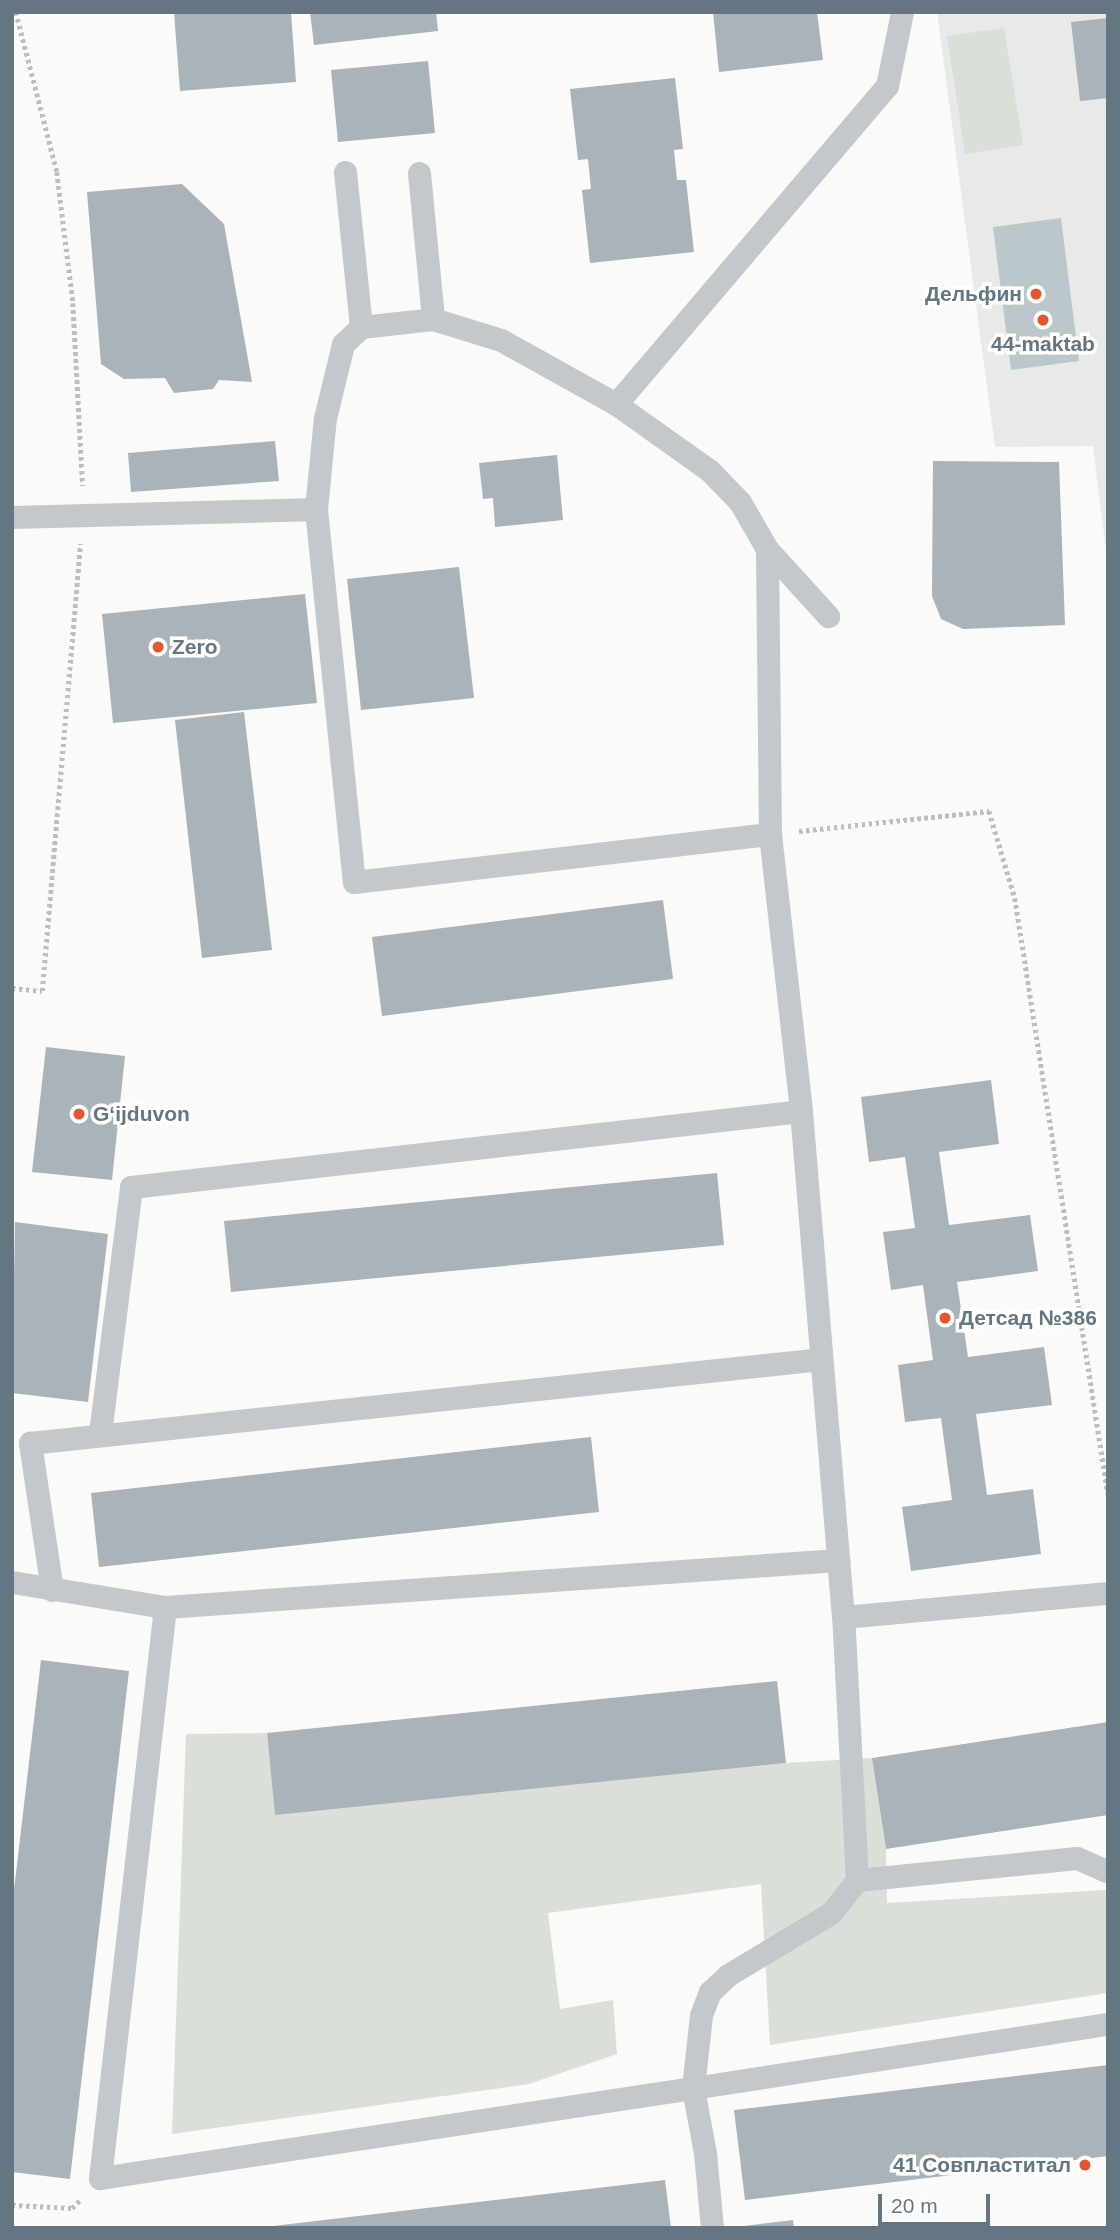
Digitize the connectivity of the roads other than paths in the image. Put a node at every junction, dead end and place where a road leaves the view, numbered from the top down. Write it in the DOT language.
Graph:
graph roads {
  1 [pos="902,12"];
  2 [pos="345,172"];
  3 [pos="419,173"];
  4 [pos="433,319"];
  5 [pos="361,327"];
  6 [pos="616,404"];
  7 [pos="316,509"];
  8 [pos="12,517"];
  9 [pos="767,549"];
  10 [pos="828,616"];
  11 [pos="770,834"];
  12 [pos="801,1111"];
  13 [pos="821,1359"];
  14 [pos="100,1433"];
  15 [pos="838,1560"];
  16 [pos="12,1581"];
  17 [pos="52,1590"];
  18 [pos="1108,1593"];
  19 [pos="165,1606"];
  20 [pos="843,1617"];
  21 [pos="1108,1872"];
  22 [pos="857,1880"];
  23 [pos="1108,2024"];
  24 [pos="693,2088"];
  25 [pos="712,2228"];
  1 -- 6 [label="lane"];
  2 -- 5 [label="lane"];
  3 -- 4 [label="lane"];
  4 -- 5 [label="lane"];
  4 -- 6 [label="lane"];
  5 -- 7 [label="lane"];
  6 -- 9 [label="lane"];
  7 -- 8 [label="lane"];
  7 -- 11 [label="lane"];
  9 -- 10 [label="lane"];
  9 -- 11 [label="lane"];
  11 -- 12 [label="lane"];
  12 -- 13 [label="lane"];
  12 -- 14 [label="lane"];
  13 -- 14 [label="lane"];
  13 -- 15 [label="lane"];
  14 -- 17 [label="lane"];
  15 -- 19 [label="lane"];
  15 -- 20 [label="lane"];
  16 -- 17 [label="lane"];
  17 -- 19 [label="lane"];
  18 -- 20 [label="lane"];
  19 -- 24 [label="lane"];
  20 -- 22 [label="lane"];
  21 -- 22 [label="lane"];
  22 -- 24 [label="lane"];
  23 -- 24 [label="lane"];
  24 -- 25 [label="lane"];
}
